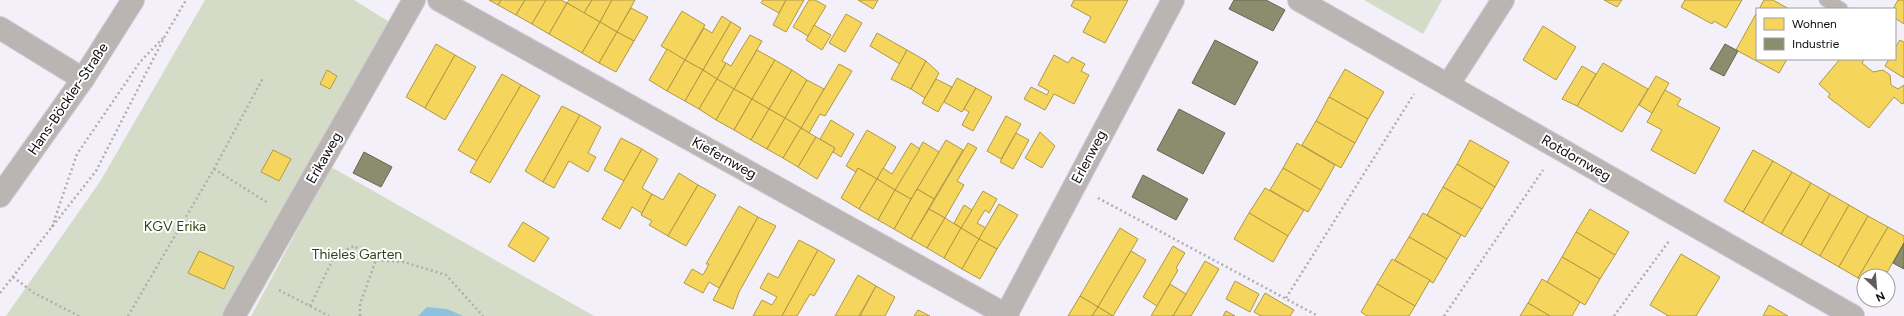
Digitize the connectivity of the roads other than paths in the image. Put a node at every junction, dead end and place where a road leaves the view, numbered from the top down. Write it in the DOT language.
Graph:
graph roads {
  1 [pos="133,0"];
  2 [pos="414,0"];
  3 [pos="439,0"];
  4 [pos="1173,0"];
  5 [pos="1299,0"];
  6 [pos="1503,0"];
  7 [pos="1826,0"];
  8 [pos="1841,8"];
  9 [pos="0,28"];
  10 [pos="83,78"];
  11 [pos="1448,85"];
  12 [pos="0,196"];
  13 [pos="1007,315"];
  14 [pos="234,316"];
  15 [pos="1853,316"];
  1 -- 10 [label="street, Hans-Böckler-Straße"];
  2 -- 14 [label="street, Erikaweg"];
  3 -- 13 [label="street, Kiefernweg"];
  4 -- 13 [label="street, Erlenweg"];
  5 -- 11 [label="street, Rotdornweg"];
  6 -- 11 [label="street"];
  7 -- 8 [label="lane"];
  9 -- 10 [label="street"];
  10 -- 12 [label="street, Hans-Böckler-Straße"];
  11 -- 15 [label="street, Rotdornweg"];
}
